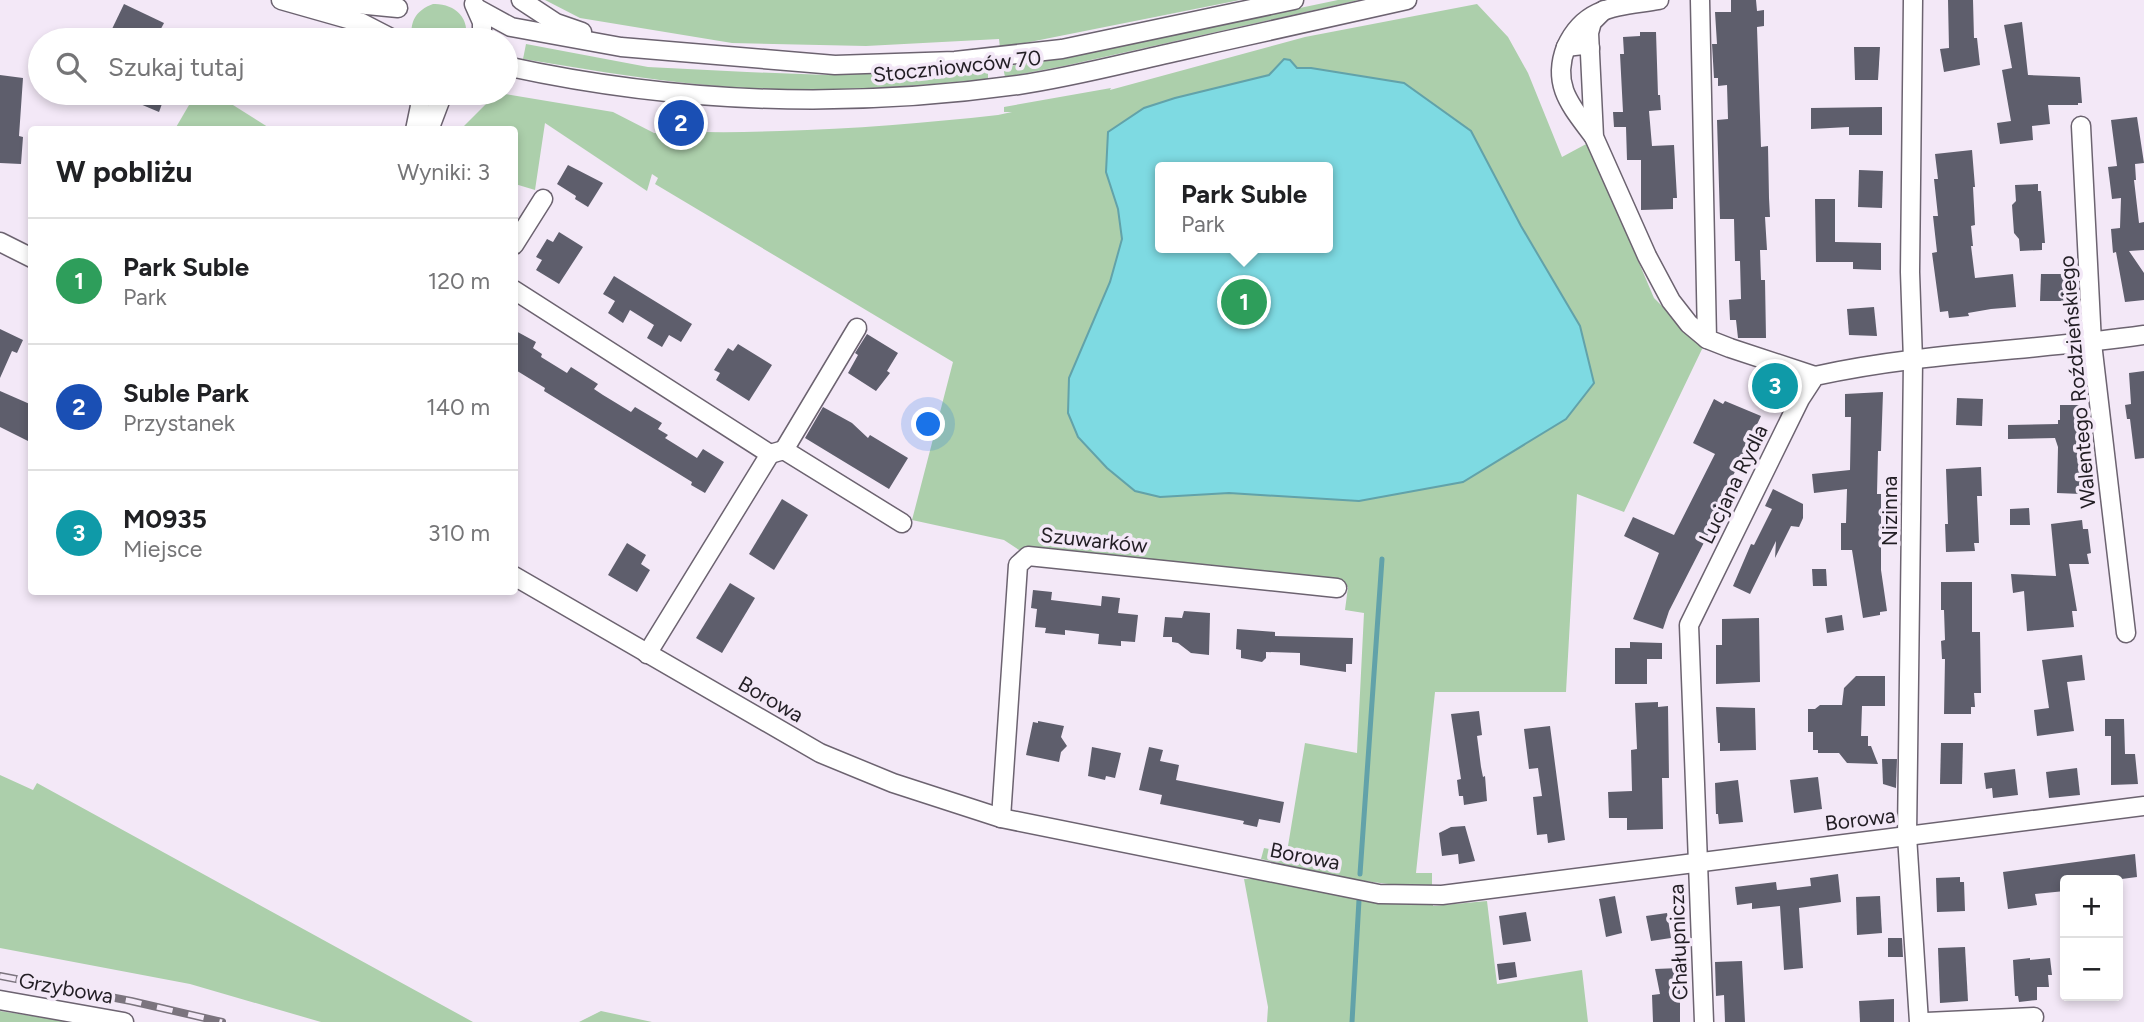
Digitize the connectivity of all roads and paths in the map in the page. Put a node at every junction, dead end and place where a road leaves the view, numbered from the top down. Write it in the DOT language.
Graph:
graph roads {
  1 [pos="281,0"];
  2 [pos="315,0"];
  3 [pos="521,0"];
  4 [pos="1294,0"];
  5 [pos="1407,0"];
  6 [pos="1658,0"];
  7 [pos="1700,0"];
  8 [pos="1913,0"];
  9 [pos="402,4"];
  10 [pos="474,4"];
  11 [pos="1604,10"];
  12 [pos="371,28"];
  13 [pos="394,28"];
  14 [pos="482,28"];
  15 [pos="516,28"];
  16 [pos="518,28"];
  17 [pos="621,47"];
  18 [pos="1566,47"];
  19 [pos="1590,48"];
  20 [pos="518,68"];
  21 [pos="420,105"];
  22 [pos="438,105"];
  23 [pos="416,126"];
  24 [pos="431,126"];
  25 [pos="2081,126"];
  26 [pos="1594,137"];
  27 [pos="543,199"];
  28 [pos="518,239"];
  29 [pos="0,242"];
  30 [pos="28,256"];
  31 [pos="518,292"];
  32 [pos="857,328"];
  33 [pos="2144,335"];
  34 [pos="1707,339"];
  35 [pos="2092,343"];
  36 [pos="1913,361"];
  37 [pos="1815,376"];
  38 [pos="777,452"];
  39 [pos="902,523"];
  40 [pos="518,578"];
  41 [pos="1338,588"];
  42 [pos="2126,633"];
  43 [pos="648,654"];
  44 [pos="2144,806"];
  45 [pos="1001,818"];
  46 [pos="1907,836"];
  47 [pos="1698,861"];
  48 [pos="0,1000"];
  49 [pos="2034,1017"];
  50 [pos="124,1022"];
  51 [pos="1704,1022"];
  52 [pos="1919,1022"];
  53 [pos="1926,1022"];
  1 -- 12 [label="street"];
  2 -- 9 [label="street"];
  3 -- 17 [label="street"];
  4 -- 17 [label="street, Stoczniowców 70"];
  5 -- 20 [label="street, Stoczniowców 70"];
  6 -- 11 [label="street"];
  7 -- 34 [label="street"];
  8 -- 36 [label="street, Nizinna"];
  9 -- 13 [label="street"];
  10 -- 14 [label="street"];
  10 -- 15 [label="street, Stoczniowców 70"];
  11 -- 18 [label="street"];
  11 -- 19 [label="street"];
  16 -- 17 [label="street, Stoczniowców 70"];
  18 -- 19 [label="street"];
  18 -- 26 [label="street"];
  19 -- 26 [label="street"];
  21 -- 23 [label="street"];
  22 -- 24 [label="street"];
  25 -- 35 [label="street, Walentego Roździeńskiego"];
  26 -- 34 [label="street"];
  27 -- 28 [label="street"];
  29 -- 30 [label="street"];
  31 -- 38 [label="street"];
  32 -- 38 [label="street"];
  33 -- 35 [label="street"];
  34 -- 37 [label="street"];
  35 -- 36 [label="street"];
  35 -- 42 [label="street, Walentego Roździeńskiego"];
  36 -- 37 [label="street"];
  36 -- 46 [label="street, Nizinna"];
  37 -- 47 [label="street, Lucjana Rydla"];
  38 -- 39 [label="street"];
  38 -- 43 [label="street"];
  40 -- 43 [label="street, Borowa"];
  41 -- 45 [label="street, Szuwarków"];
  43 -- 45 [label="street, Borowa"];
  44 -- 46 [label="street, Borowa"];
  45 -- 47 [label="street, Borowa"];
  46 -- 47 [label="street, Borowa"];
  46 -- 52 [label="street, Nizinna"];
  47 -- 51 [label="street, Chałupnicza"];
  48 -- 50 [label="street, Grzybowa"];
  49 -- 53 [label="street"];
}
